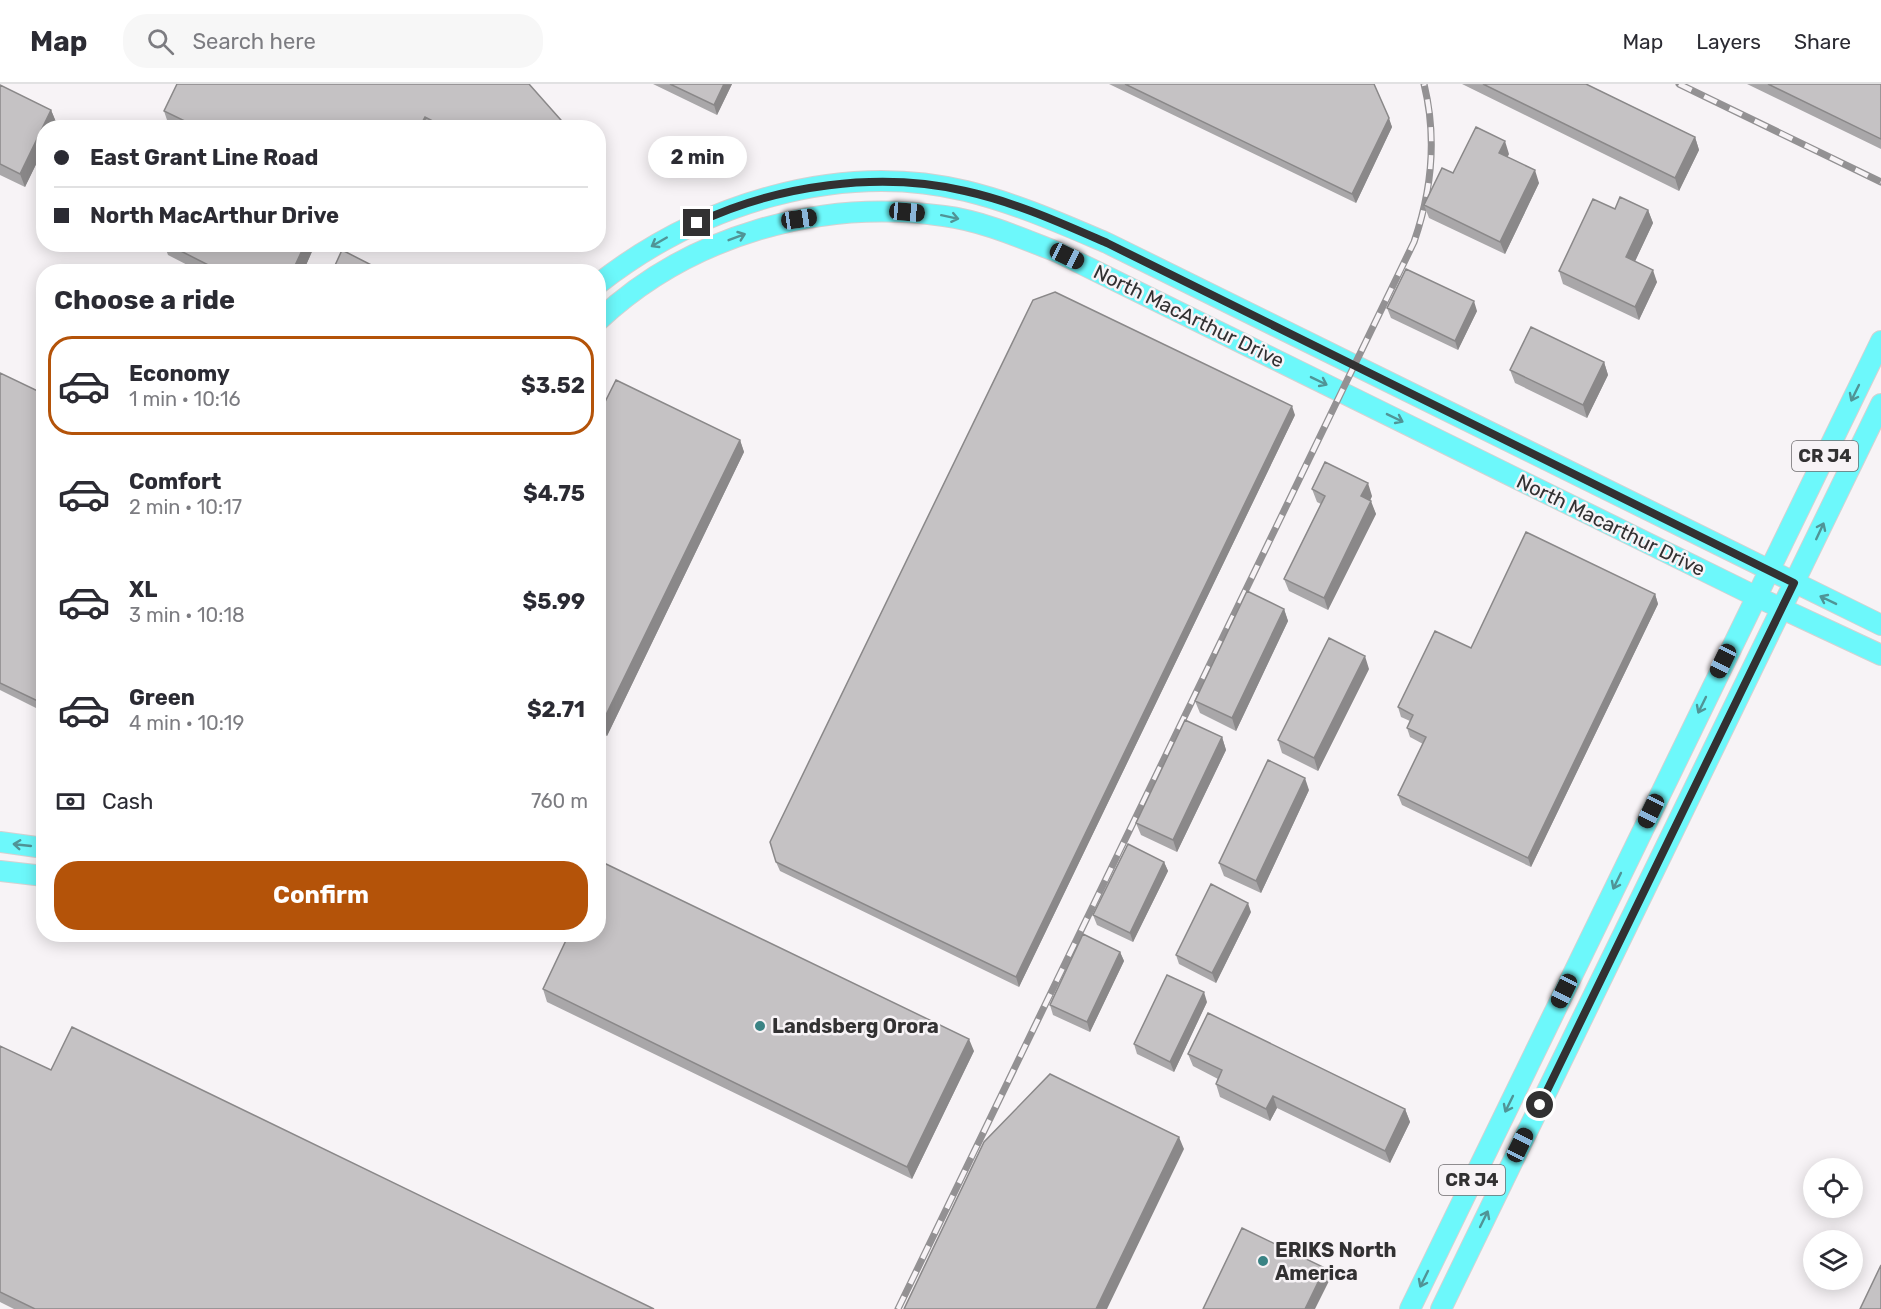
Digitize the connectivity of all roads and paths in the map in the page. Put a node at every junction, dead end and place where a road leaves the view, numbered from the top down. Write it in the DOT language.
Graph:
graph roads {
  1 [pos="606,278"];
  2 [pos="606,315"];
  3 [pos="1881,341"];
  4 [pos="1343,392"];
  5 [pos="1881,404"];
  6 [pos="1474,425"];
  7 [pos="1767,570"];
  8 [pos="1794,583"];
  9 [pos="1755,596"];
  10 [pos="1781,609"];
  11 [pos="1881,625"];
  12 [pos="1881,655"];
  13 [pos="0,842"];
  14 [pos="36,847"];
  15 [pos="0,871"];
  16 [pos="36,875"];
  17 [pos="1410,1309"];
  18 [pos="1440,1309"];
  6 -- 1 [label="main road, North MacArthur Drive, one-way"];
  2 -- 4 [label="main road, North MacArthur Drive, one-way"];
  3 -- 7 [label="main road, CR J4, one-way"];
  4 -- 9 [label="main road, North Macarthur Drive, one-way"];
  8 -- 5 [label="main road, CR J4, one-way"];
  6 -- 7 [label="main road, North Macarthur Drive"];
  7 -- 8 [label="main road, North Macarthur Drive"];
  7 -- 9 [label="main road, CR J4"];
  8 -- 10 [label="main road, CR J4"];
  11 -- 8 [label="main road, North Macarthur Drive, one-way"];
  9 -- 10 [label="main road, North Macarthur Drive"];
  9 -- 17 [label="main road, CR J4, one-way"];
  10 -- 12 [label="main road, North Macarthur Drive"];
  18 -- 10 [label="main road, CR J4, one-way"];
  14 -- 13 [label="main road, one-way"];
  15 -- 16 [label="main road"];
}
